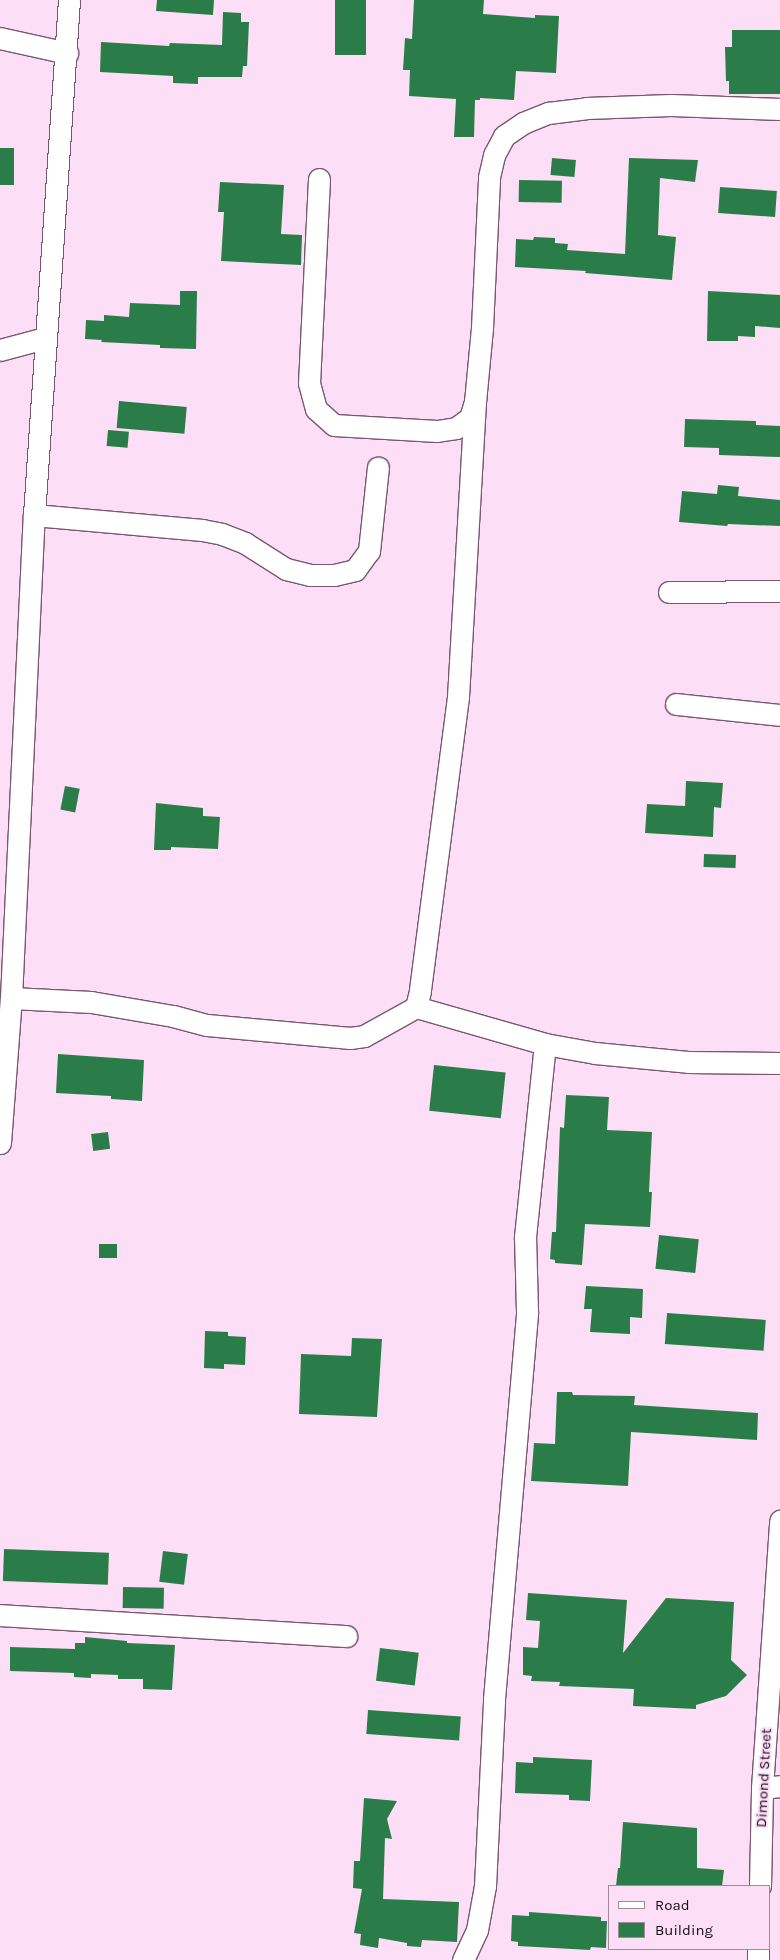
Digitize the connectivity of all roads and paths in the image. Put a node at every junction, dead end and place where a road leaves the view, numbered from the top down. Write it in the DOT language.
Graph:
graph roads {
  1 [pos="69,0"];
  2 [pos="0,38"];
  3 [pos="66,53"];
  4 [pos="780,109"];
  5 [pos="318,178"];
  6 [pos="45,338"];
  7 [pos="0,350"];
  8 [pos="475,402"];
  9 [pos="378,467"];
  10 [pos="34,514"];
  11 [pos="780,591"];
  12 [pos="669,592"];
  13 [pos="676,704"];
  14 [pos="780,715"];
  15 [pos="11,998"];
  16 [pos="416,1007"];
  17 [pos="545,1044"];
  18 [pos="780,1063"];
  19 [pos="0,1143"];
  20 [pos="780,1521"];
  21 [pos="777,1579"];
  22 [pos="0,1615"];
  23 [pos="346,1636"];
  24 [pos="771,1787"];
  25 [pos="760,1885"];
  26 [pos="463,1960"];
  1 -- 3 [label="street"];
  2 -- 3 [label="street"];
  3 -- 6 [label="street"];
  4 -- 8 [label="street"];
  5 -- 8 [label="street"];
  6 -- 7 [label="street"];
  6 -- 10 [label="street"];
  8 -- 16 [label="street"];
  9 -- 10 [label="street"];
  10 -- 15 [label="street"];
  11 -- 12 [label="street"];
  13 -- 14 [label="street"];
  15 -- 16 [label="street"];
  15 -- 19 [label="street"];
  16 -- 17 [label="street"];
  17 -- 18 [label="street"];
  17 -- 26 [label="street"];
  20 -- 21 [label="street, Dimond Street"];
  21 -- 24 [label="street, Dimond Street"];
  22 -- 23 [label="street"];
  24 -- 25 [label="street, Dimond Street"];
}
